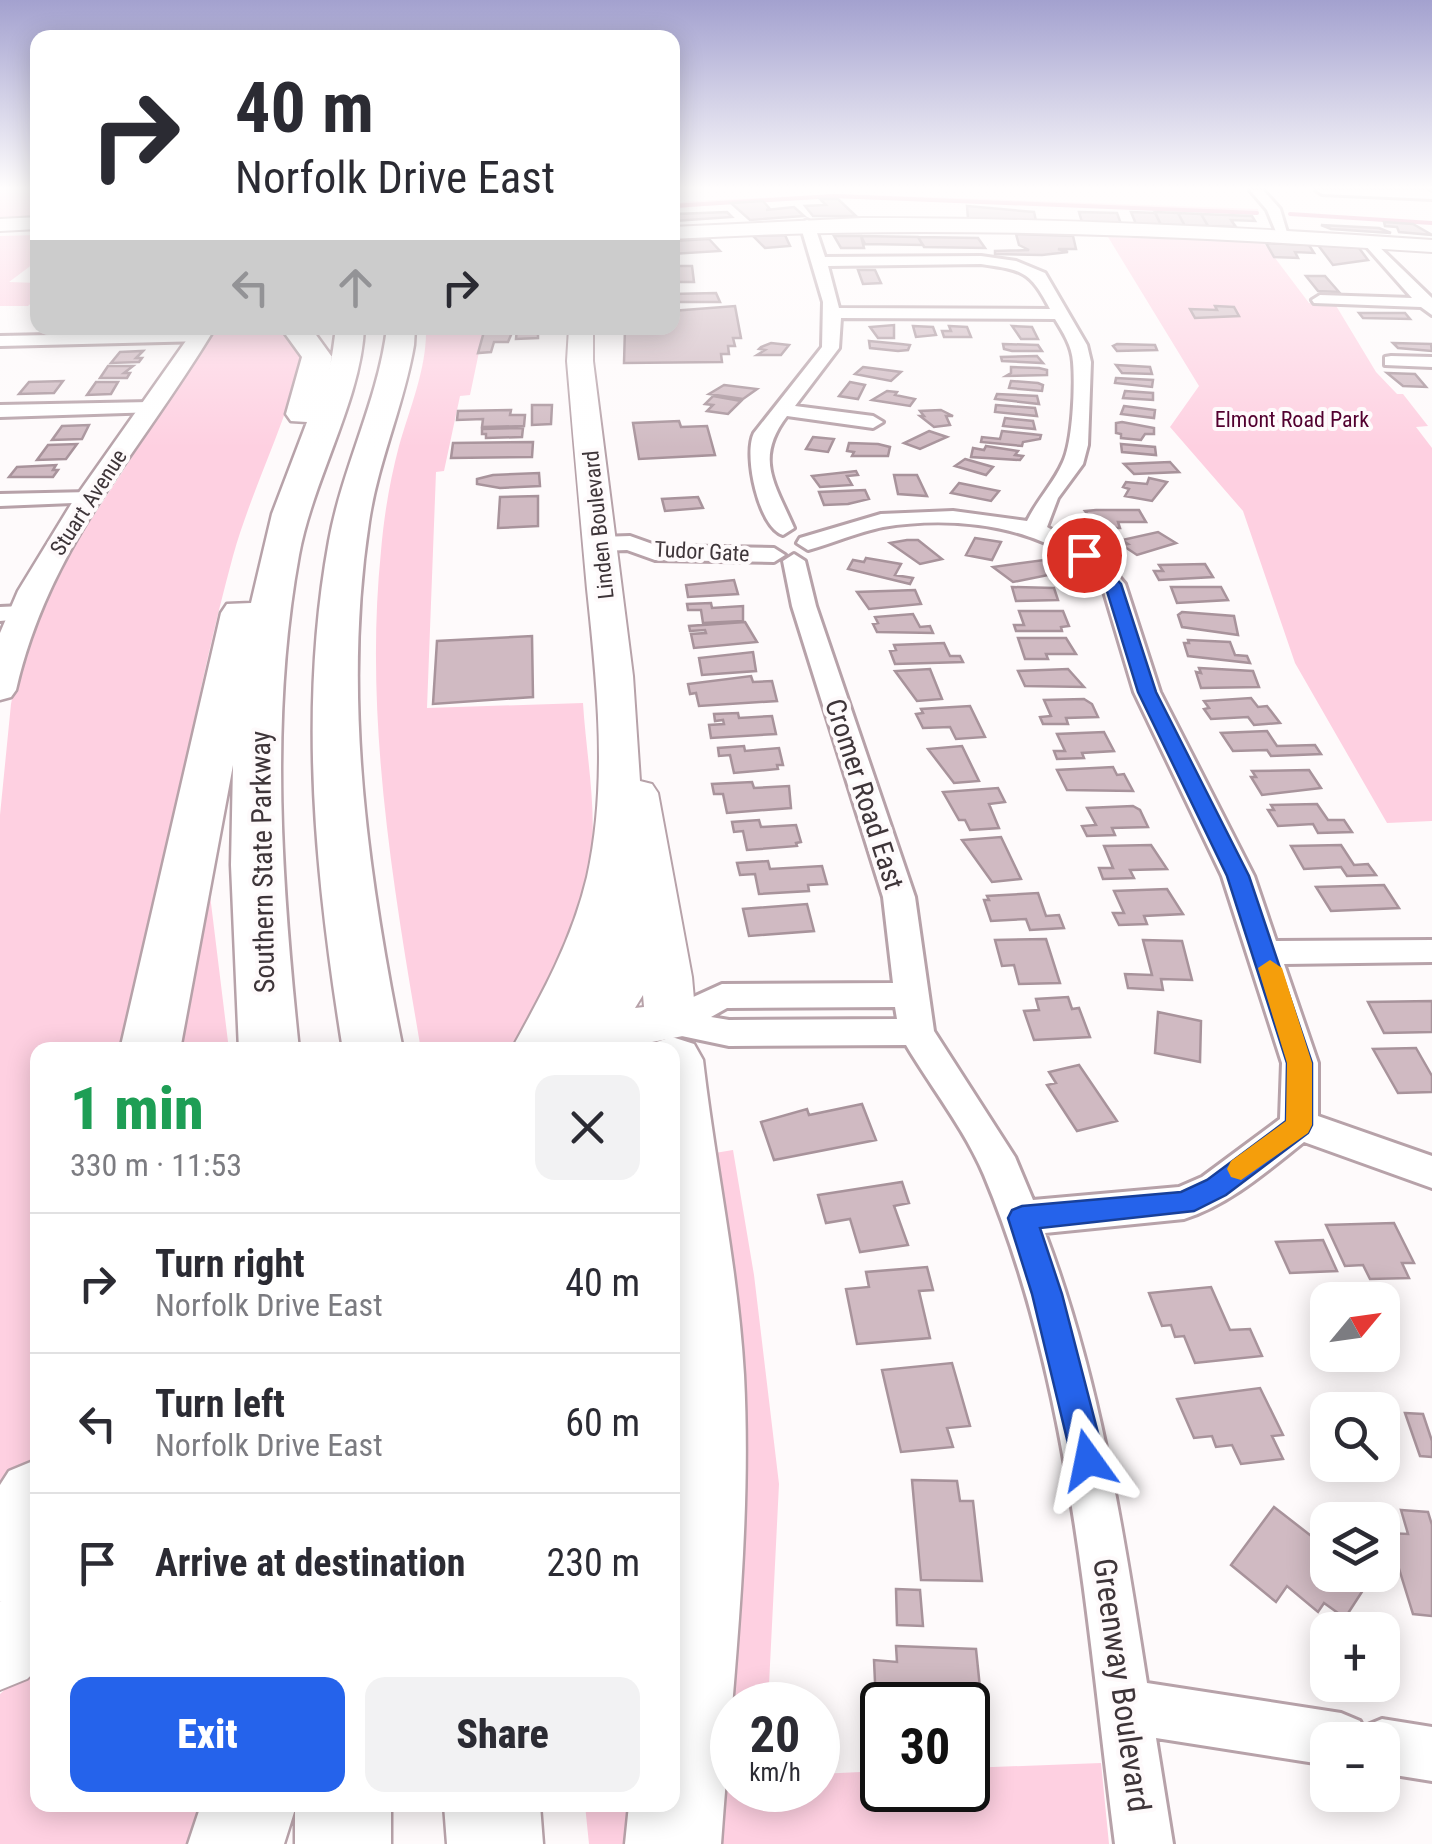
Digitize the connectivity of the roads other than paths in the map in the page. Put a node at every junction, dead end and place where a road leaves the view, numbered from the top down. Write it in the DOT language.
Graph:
graph roads {
  1 [pos="822,276"];
  2 [pos="1040,276"];
  3 [pos="1402,276"];
  4 [pos="1320,300"];
  5 [pos="1430,306"];
  6 [pos="832,313"];
  7 [pos="1061,314"];
  8 [pos="135,335"];
  9 [pos="200,335"];
  10 [pos="302,335"];
  11 [pos="349,335"];
  12 [pos="400,335"];
  13 [pos="581,335"];
  14 [pos="0,341"];
  15 [pos="1391,361"];
  16 [pos="1432,362"];
  17 [pos="150,408"];
  18 [pos="784,410"];
  19 [pos="0,411"];
  20 [pos="874,422"];
  21 [pos="302,476"];
  22 [pos="90,498"];
  23 [pos="0,500"];
  24 [pos="1035,529"];
  25 [pos="283,541"];
  26 [pos="615,543"];
  27 [pos="785,545"];
  28 [pos="11,613"];
  29 [pos="0,690"];
  30 [pos="618,722"];
  31 [pos="650,883"];
  32 [pos="1432,951"];
  33 [pos="1266,953"];
  34 [pos="802,996"];
  35 [pos="912,1014"];
  36 [pos="807,1034"];
  37 [pos="152,1042"];
  38 [pos="268,1042"];
  39 [pos="372,1042"];
  40 [pos="566,1042"];
  41 [pos="567,1042"];
  42 [pos="671,1042"];
  43 [pos="673,1042"];
  44 [pos="680,1042"];
  45 [pos="680,1120"];
  46 [pos="1299,1125"];
  47 [pos="1432,1172"];
  48 [pos="1022,1218"];
  49 [pos="30,1512"];
  50 [pos="0,1560"];
  51 [pos="30,1626"];
  52 [pos="0,1652"];
  53 [pos="1126,1707"];
  54 [pos="1310,1735"];
  55 [pos="1400,1749"];
  56 [pos="1432,1754"];
  57 [pos="680,1764"];
  58 [pos="247,1812"];
  59 [pos="343,1812"];
  60 [pos="493,1812"];
  61 [pos="676,1812"];
  62 [pos="236,1844"];
  63 [pos="343,1844"];
  64 [pos="495,1844"];
  65 [pos="673,1844"];
  66 [pos="1144,1844"];
  1 -- 6 [label="street"];
  2 -- 7 [label="street"];
  3 -- 5 [label="street"];
  4 -- 5 [label="street"];
  6 -- 7 [label="street"];
  6 -- 18 [label="street"];
  7 -- 24 [label="street"];
  8 -- 14 [label="street"];
  9 -- 17 [label="street, Stuart Avenue"];
  10 -- 21 [label="highway"];
  11 -- 21 [label="highway, Southern State Parkway"];
  12 -- 39 [label="highway"];
  13 -- 26 [label="main road, Linden Boulevard"];
  15 -- 16 [label="street"];
  17 -- 19 [label="street"];
  17 -- 22 [label="street, Stuart Avenue"];
  18 -- 20 [label="street"];
  18 -- 27 [label="street, Cromer Road East"];
  21 -- 25 [label="highway, Southern State Parkway"];
  22 -- 23 [label="street"];
  22 -- 28 [label="street, Stuart Avenue"];
  24 -- 27 [label="street, Tudor Gate"];
  24 -- 33 [label="street, Tudor Gate"];
  25 -- 37 [label="highway"];
  25 -- 38 [label="highway, Southern State Parkway"];
  26 -- 27 [label="street, Tudor Gate"];
  26 -- 30 [label="main road, Linden Boulevard"];
  27 -- 35 [label="street, Cromer Road East"];
  28 -- 29 [label="street, Stuart Avenue"];
  30 -- 31 [label="main road, Linden Boulevard"];
  30 -- 40 [label="main road, Linden Boulevard"];
  31 -- 41 [label="main road, Linden Boulevard"];
  31 -- 42 [label="main road, Linden Boulevard"];
  32 -- 33 [label="street"];
  33 -- 46 [label="street, Tudor Gate"];
  34 -- 35 [label="street"];
  34 -- 36 [label="street"];
  34 -- 43 [label="street"];
  35 -- 36 [label="street"];
  35 -- 48 [label="street, Greenway Boulevard"];
  36 -- 44 [label="street"];
  45 -- 57 [label="highway"];
  46 -- 47 [label="street"];
  46 -- 48 [label="street"];
  48 -- 53 [label="street, Greenway Boulevard"];
  49 -- 50 [label="highway"];
  51 -- 52 [label="main road"];
  53 -- 54 [label="street"];
  53 -- 66 [label="street, Greenway Boulevard"];
  55 -- 56 [label="street"];
  58 -- 62 [label="highway"];
  59 -- 63 [label="highway"];
  60 -- 64 [label="highway"];
  61 -- 65 [label="highway"];
}
